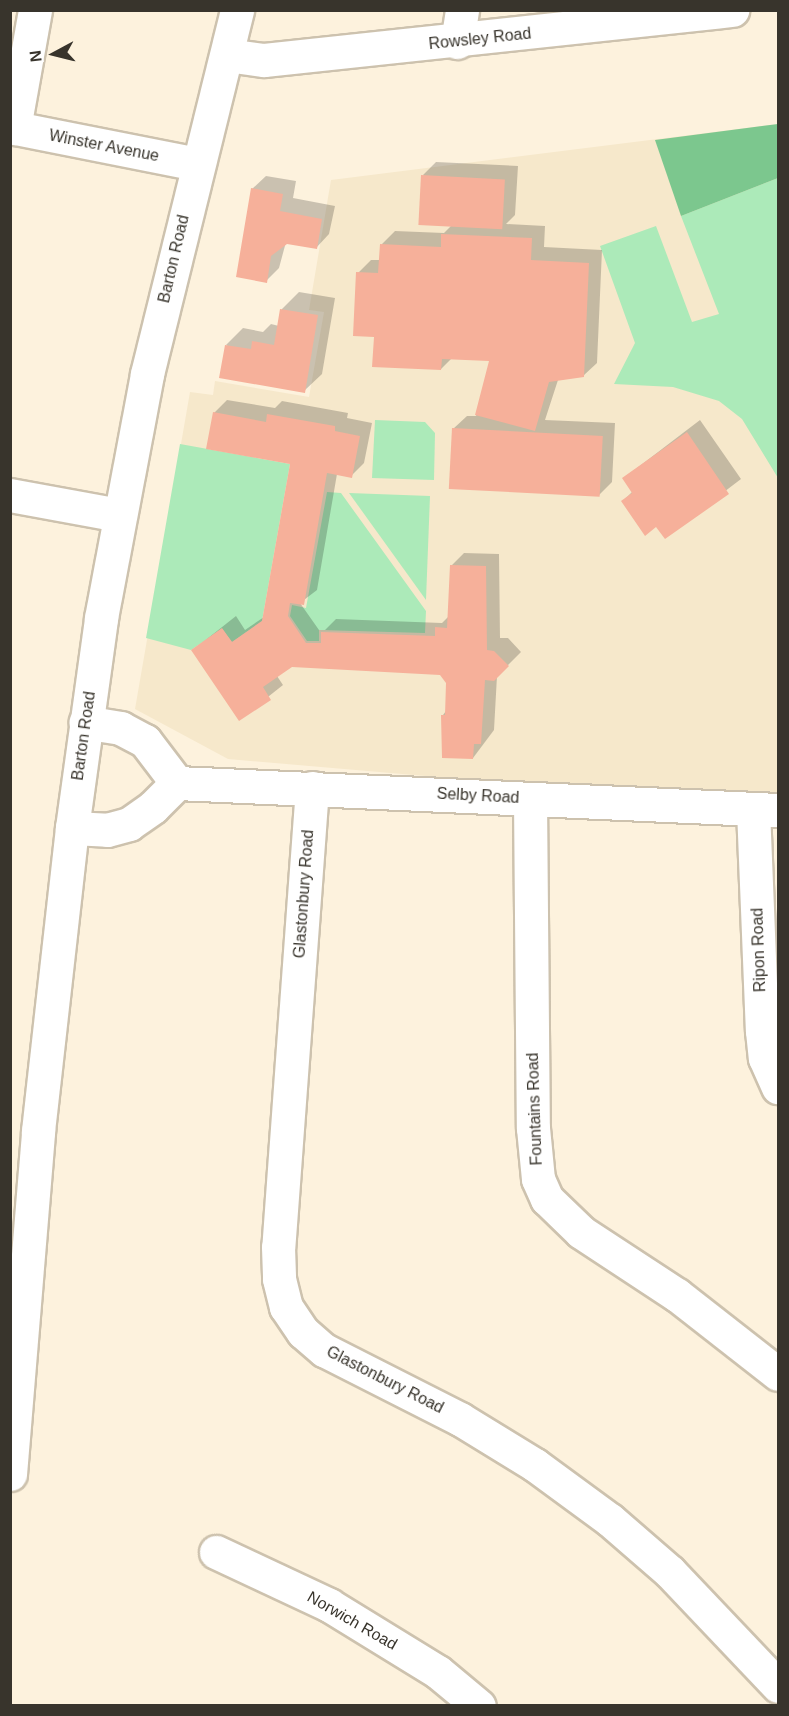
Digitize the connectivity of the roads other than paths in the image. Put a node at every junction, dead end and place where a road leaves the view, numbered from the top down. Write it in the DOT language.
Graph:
graph roads {
  1 [pos="35,10"];
  2 [pos="237,10"];
  3 [pos="732,10"];
  4 [pos="460,26"];
  5 [pos="227,55"];
  6 [pos="12,128"];
  7 [pos="197,164"];
  8 [pos="10,495"];
  9 [pos="119,515"];
  10 [pos="85,722"];
  11 [pos="177,783"];
  12 [pos="312,788"];
  13 [pos="530,799"];
  14 [pos="766,810"];
  15 [pos="72,828"];
  16 [pos="778,1087"];
  17 [pos="17,1270"];
  18 [pos="778,1374"];
  19 [pos="10,1474"];
  20 [pos="216,1552"];
  21 [pos="778,1686"];
  22 [pos="479,1706"];
  1 -- 6 [label="street"];
  2 -- 5 [label="street, Barton Road"];
  3 -- 4 [label="street, Rowsley Road"];
  4 -- 5 [label="street, Rowsley Road"];
  5 -- 7 [label="street, Barton Road"];
  6 -- 7 [label="street, Winster Avenue"];
  7 -- 9 [label="street, Barton Road"];
  8 -- 9 [label="street"];
  9 -- 10 [label="street, Barton Road"];
  10 -- 11 [label="street"];
  10 -- 15 [label="street, Barton Road"];
  11 -- 12 [label="street, Selby Road"];
  11 -- 15 [label="street"];
  12 -- 13 [label="street, Selby Road"];
  12 -- 21 [label="street, Glastonbury Road"];
  13 -- 14 [label="street, Selby Road"];
  13 -- 18 [label="street, Fountains Road"];
  14 -- 16 [label="street, Ripon Road"];
  15 -- 17 [label="street, Barton Road"];
  17 -- 19 [label="street, Barton Road"];
  20 -- 22 [label="street, Norwich Road"];
}
